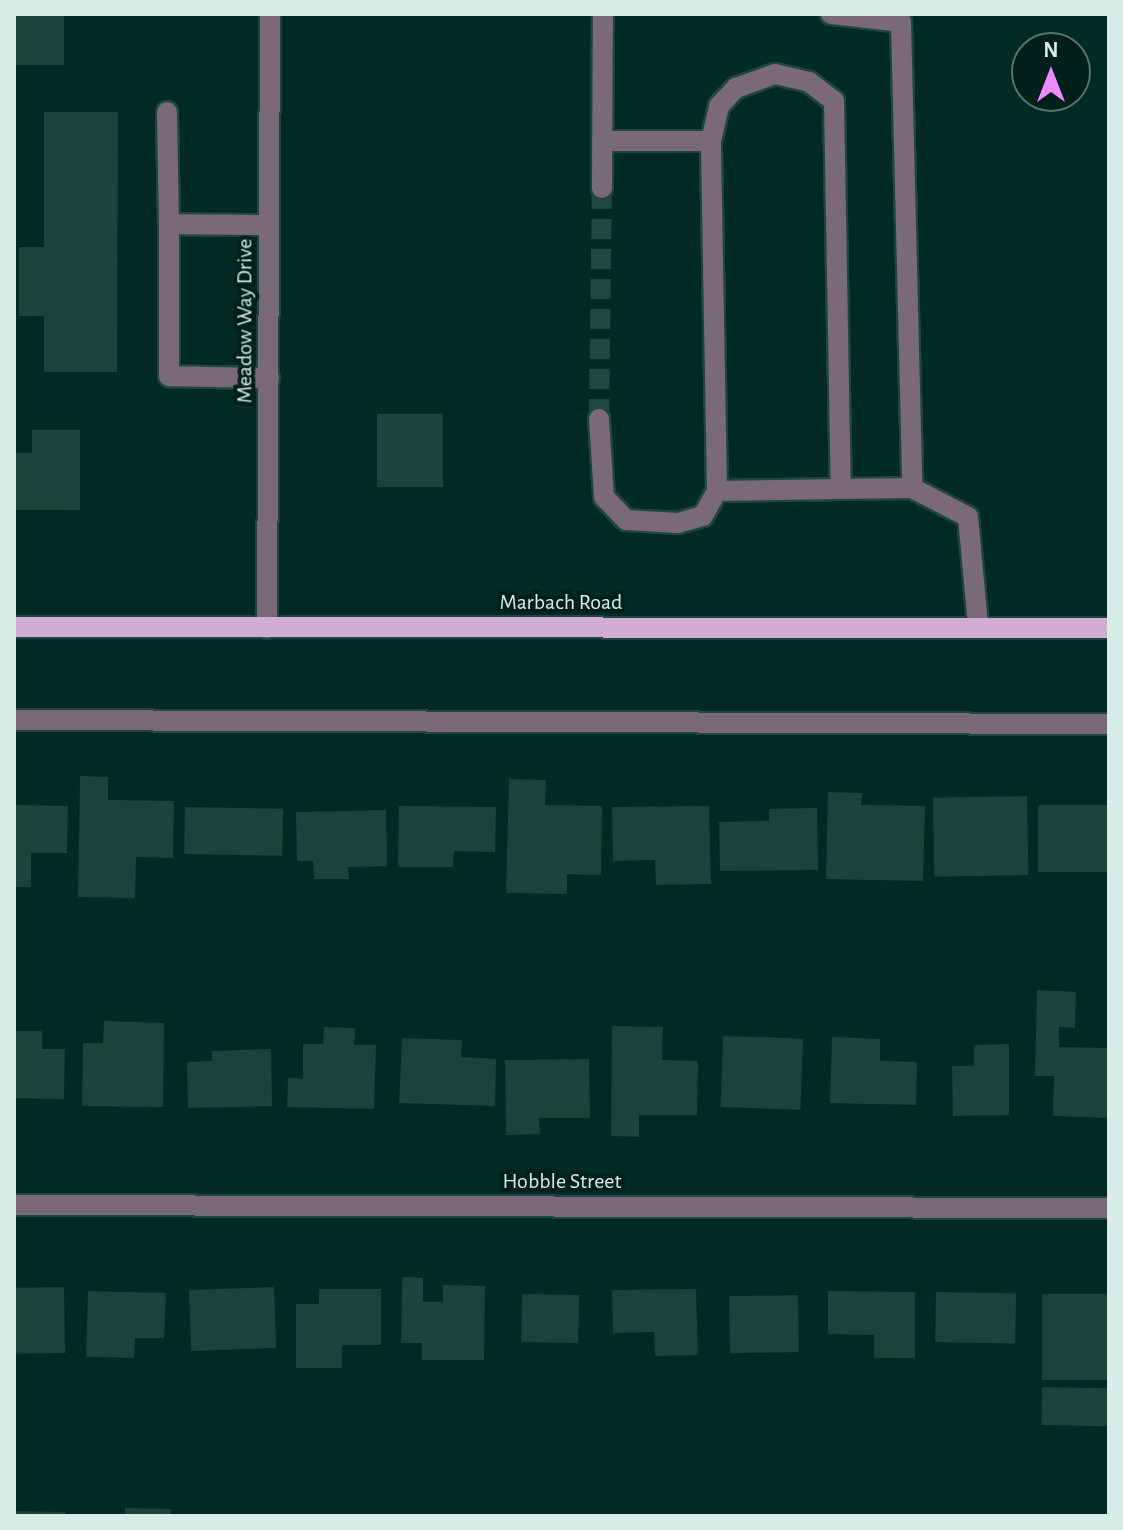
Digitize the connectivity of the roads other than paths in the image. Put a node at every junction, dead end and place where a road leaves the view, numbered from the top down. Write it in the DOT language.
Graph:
graph roads {
  1 [pos="270,14"];
  2 [pos="603,14"];
  3 [pos="831,14"];
  4 [pos="167,112"];
  5 [pos="602,141"];
  6 [pos="711,141"];
  7 [pos="602,188"];
  8 [pos="169,224"];
  9 [pos="269,225"];
  10 [pos="269,378"];
  11 [pos="599,419"];
  12 [pos="912,488"];
  13 [pos="841,489"];
  14 [pos="717,491"];
  15 [pos="978,625"];
  16 [pos="14,627"];
  17 [pos="267,628"];
  18 [pos="1109,628"];
  19 [pos="14,720"];
  20 [pos="1109,724"];
  21 [pos="14,1205"];
  22 [pos="1109,1208"];
  1 -- 9 [label="street, Meadow Way Drive"];
  2 -- 5 [label="street"];
  3 -- 12 [label="street"];
  4 -- 8 [label="street"];
  5 -- 6 [label="street"];
  5 -- 7 [label="street"];
  6 -- 13 [label="street"];
  6 -- 14 [label="street"];
  8 -- 9 [label="street"];
  8 -- 10 [label="street"];
  9 -- 10 [label="street, Meadow Way Drive"];
  10 -- 17 [label="street, Meadow Way Drive"];
  11 -- 14 [label="street"];
  12 -- 13 [label="street"];
  12 -- 15 [label="street"];
  13 -- 14 [label="street"];
  15 -- 17 [label="main road, Marbach Road"];
  15 -- 18 [label="main road, Marbach Road"];
  16 -- 17 [label="main road, Marbach Road"];
  19 -- 20 [label="street"];
  21 -- 22 [label="street, Hobble Street"];
}
